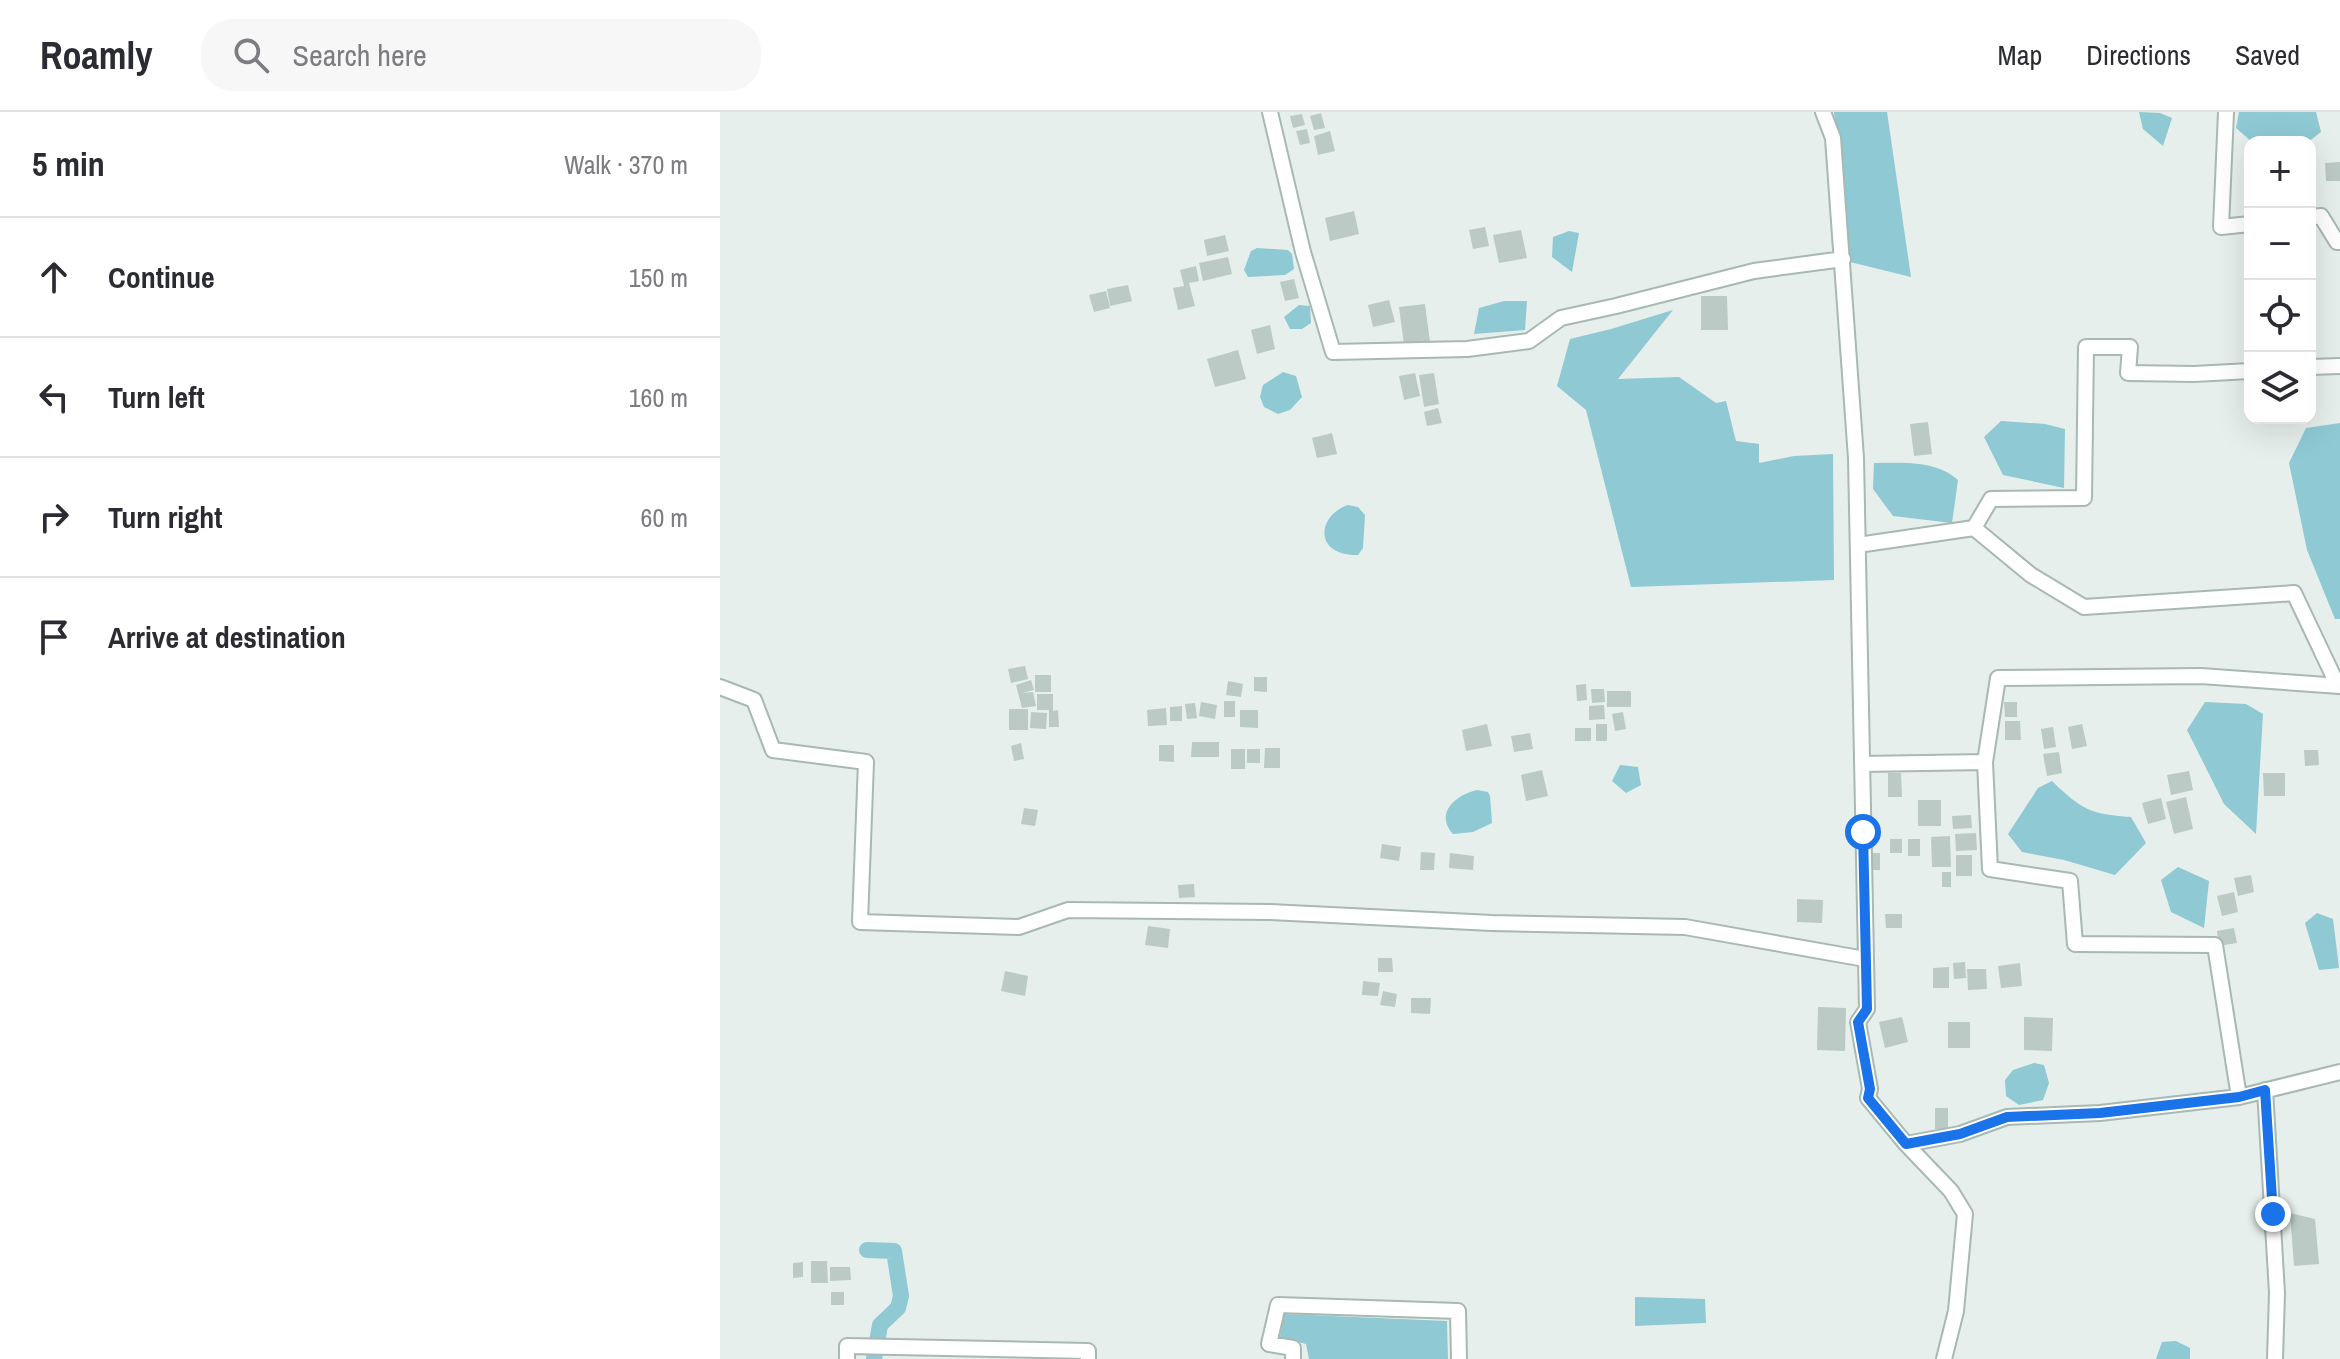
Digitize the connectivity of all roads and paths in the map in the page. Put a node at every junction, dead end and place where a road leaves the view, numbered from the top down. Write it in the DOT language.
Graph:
graph roads {
  1 [pos="1270,112"];
  2 [pos="1823,112"];
  3 [pos="2226,112"];
  4 [pos="2316,216"];
  5 [pos="2244,225"];
  6 [pos="2340,242"];
  7 [pos="1843,259"];
  8 [pos="2340,366"];
  9 [pos="2316,367"];
  10 [pos="2244,371"];
  11 [pos="1974,528"];
  12 [pos="1858,545"];
  13 [pos="2339,686"];
  14 [pos="720,687"];
  15 [pos="1985,762"];
  16 [pos="1862,764"];
  17 [pos="1865,959"];
  18 [pos="2340,1072"];
  19 [pos="2265,1090"];
  20 [pos="2239,1097"];
  21 [pos="1906,1144"];
  22 [pos="847,1359"];
  23 [pos="1088,1359"];
  24 [pos="1293,1359"];
  25 [pos="1459,1359"];
  26 [pos="1944,1359"];
  27 [pos="2275,1359"];
  1 -- 7 [label="street"];
  2 -- 7 [label="street"];
  3 -- 5 [label="street"];
  4 -- 6 [label="street"];
  7 -- 12 [label="street"];
  8 -- 9 [label="street"];
  10 -- 11 [label="street"];
  11 -- 12 [label="street"];
  11 -- 13 [label="street"];
  12 -- 16 [label="street"];
  13 -- 15 [label="street"];
  14 -- 17 [label="street"];
  15 -- 16 [label="street"];
  15 -- 20 [label="street"];
  16 -- 17 [label="street"];
  17 -- 21 [label="street"];
  18 -- 19 [label="street"];
  19 -- 20 [label="street"];
  19 -- 27 [label="street"];
  20 -- 21 [label="street"];
  21 -- 26 [label="street"];
  22 -- 23 [label="street"];
  24 -- 25 [label="street"];
}
